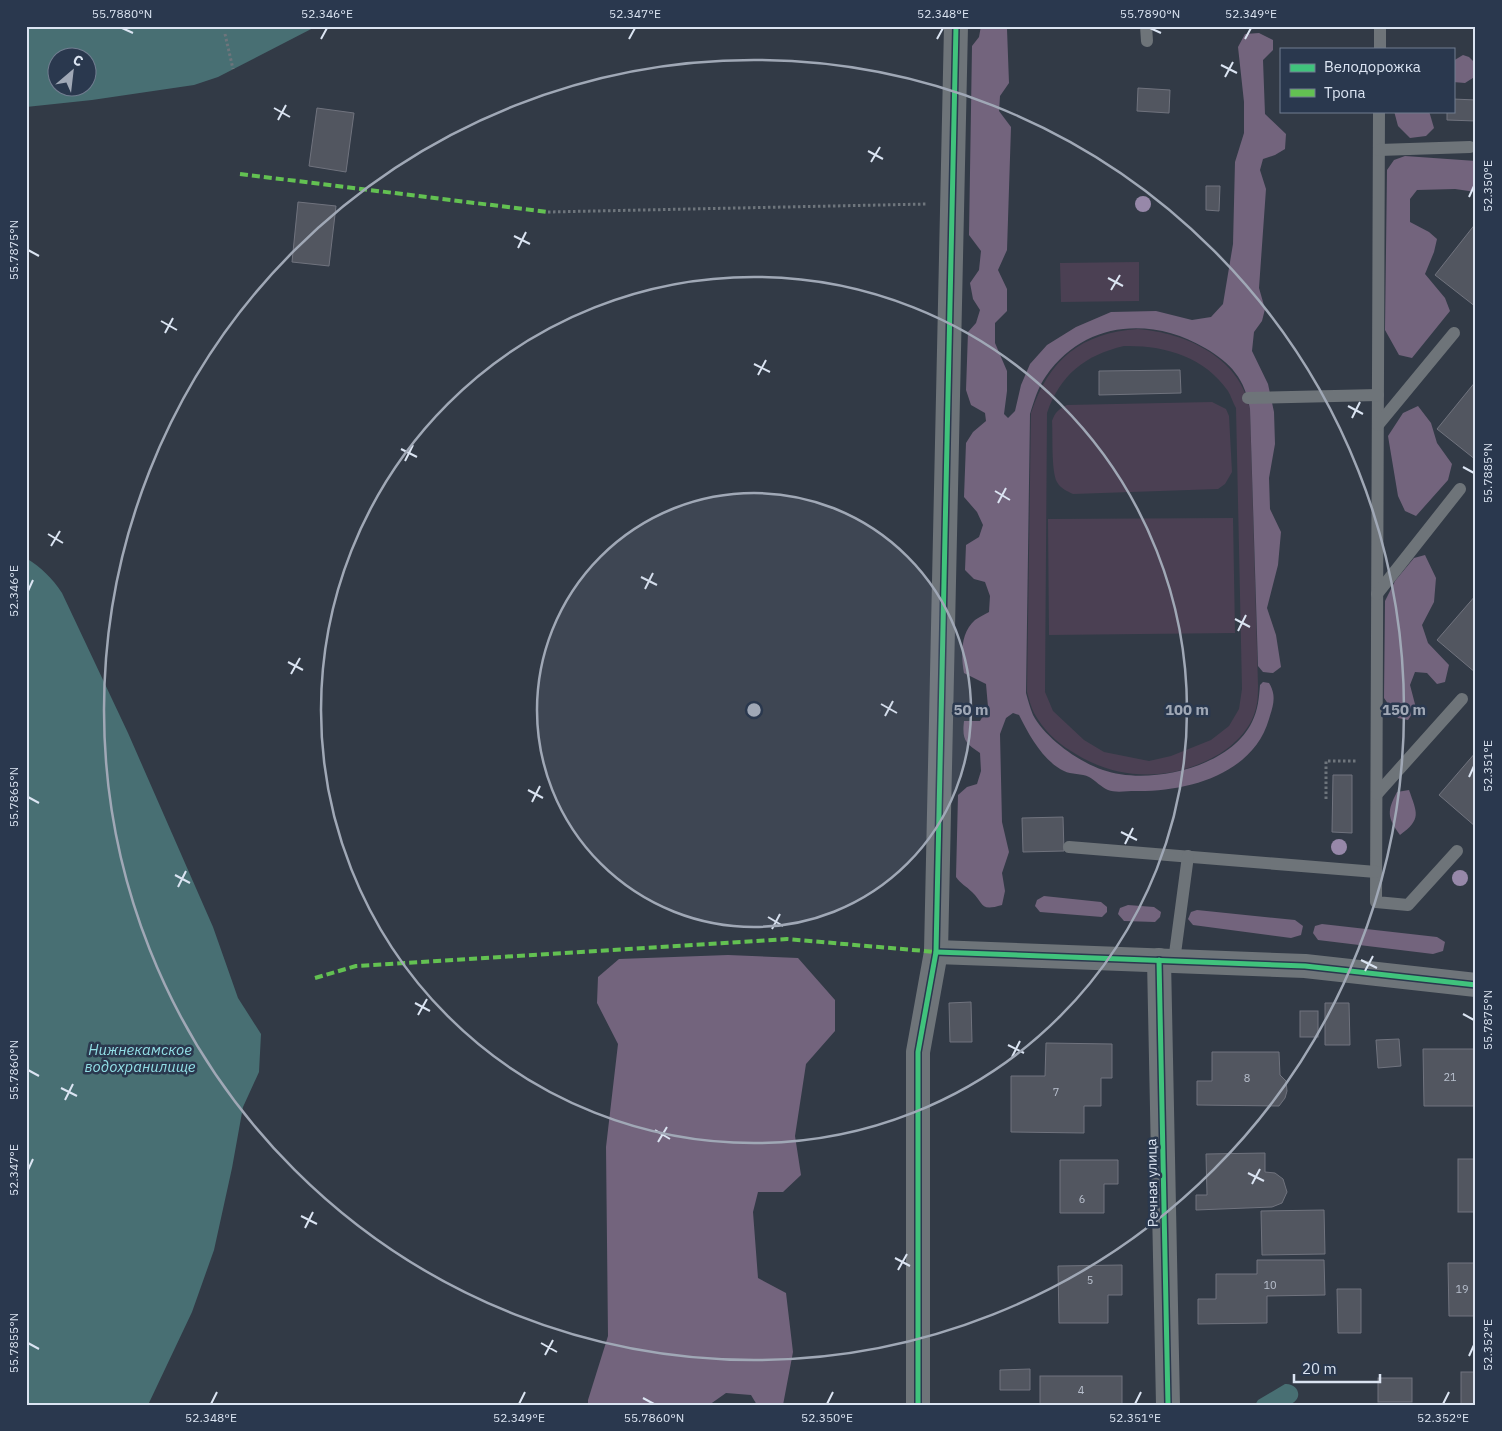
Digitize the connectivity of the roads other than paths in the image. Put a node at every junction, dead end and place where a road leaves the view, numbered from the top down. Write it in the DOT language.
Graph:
graph roads {
  1 [pos="956,26"];
  2 [pos="1146,26"];
  3 [pos="1380,26"];
  4 [pos="1147,42"];
  5 [pos="1380,48"];
  6 [pos="1379,112"];
  7 [pos="1470,147"];
  8 [pos="1379,150"];
  9 [pos="1454,333"];
  10 [pos="1378,395"];
  11 [pos="1248,398"];
  12 [pos="1378,425"];
  13 [pos="1460,488"];
  14 [pos="1377,594"];
  15 [pos="1462,699"];
  16 [pos="1377,794"];
  17 [pos="1069,847"];
  18 [pos="1457,851"];
  19 [pos="1188,856"];
  20 [pos="1376,872"];
  21 [pos="936,952"];
  22 [pos="1167,960"];
  23 [pos="1476,985"];
  24 [pos="918,1405"];
  25 [pos="1168,1405"];
  1 -- 21 [label="street"];
  2 -- 4 [label="lane"];
  3 -- 5 [label="lane"];
  6 -- 8 [label="lane"];
  7 -- 8 [label="lane"];
  8 -- 10 [label="lane"];
  9 -- 12 [label="lane"];
  10 -- 11 [label="lane"];
  10 -- 12 [label="lane"];
  12 -- 14 [label="lane"];
  13 -- 14 [label="lane"];
  14 -- 16 [label="lane"];
  15 -- 16 [label="lane"];
  16 -- 20 [label="lane"];
  17 -- 19 [label="lane"];
  18 -- 20 [label="lane"];
  19 -- 20 [label="lane"];
  19 -- 22 [label="lane"];
  21 -- 22 [label="street"];
  21 -- 24 [label="street"];
  22 -- 23 [label="street"];
  22 -- 25 [label="street, Речная улица"];
}
